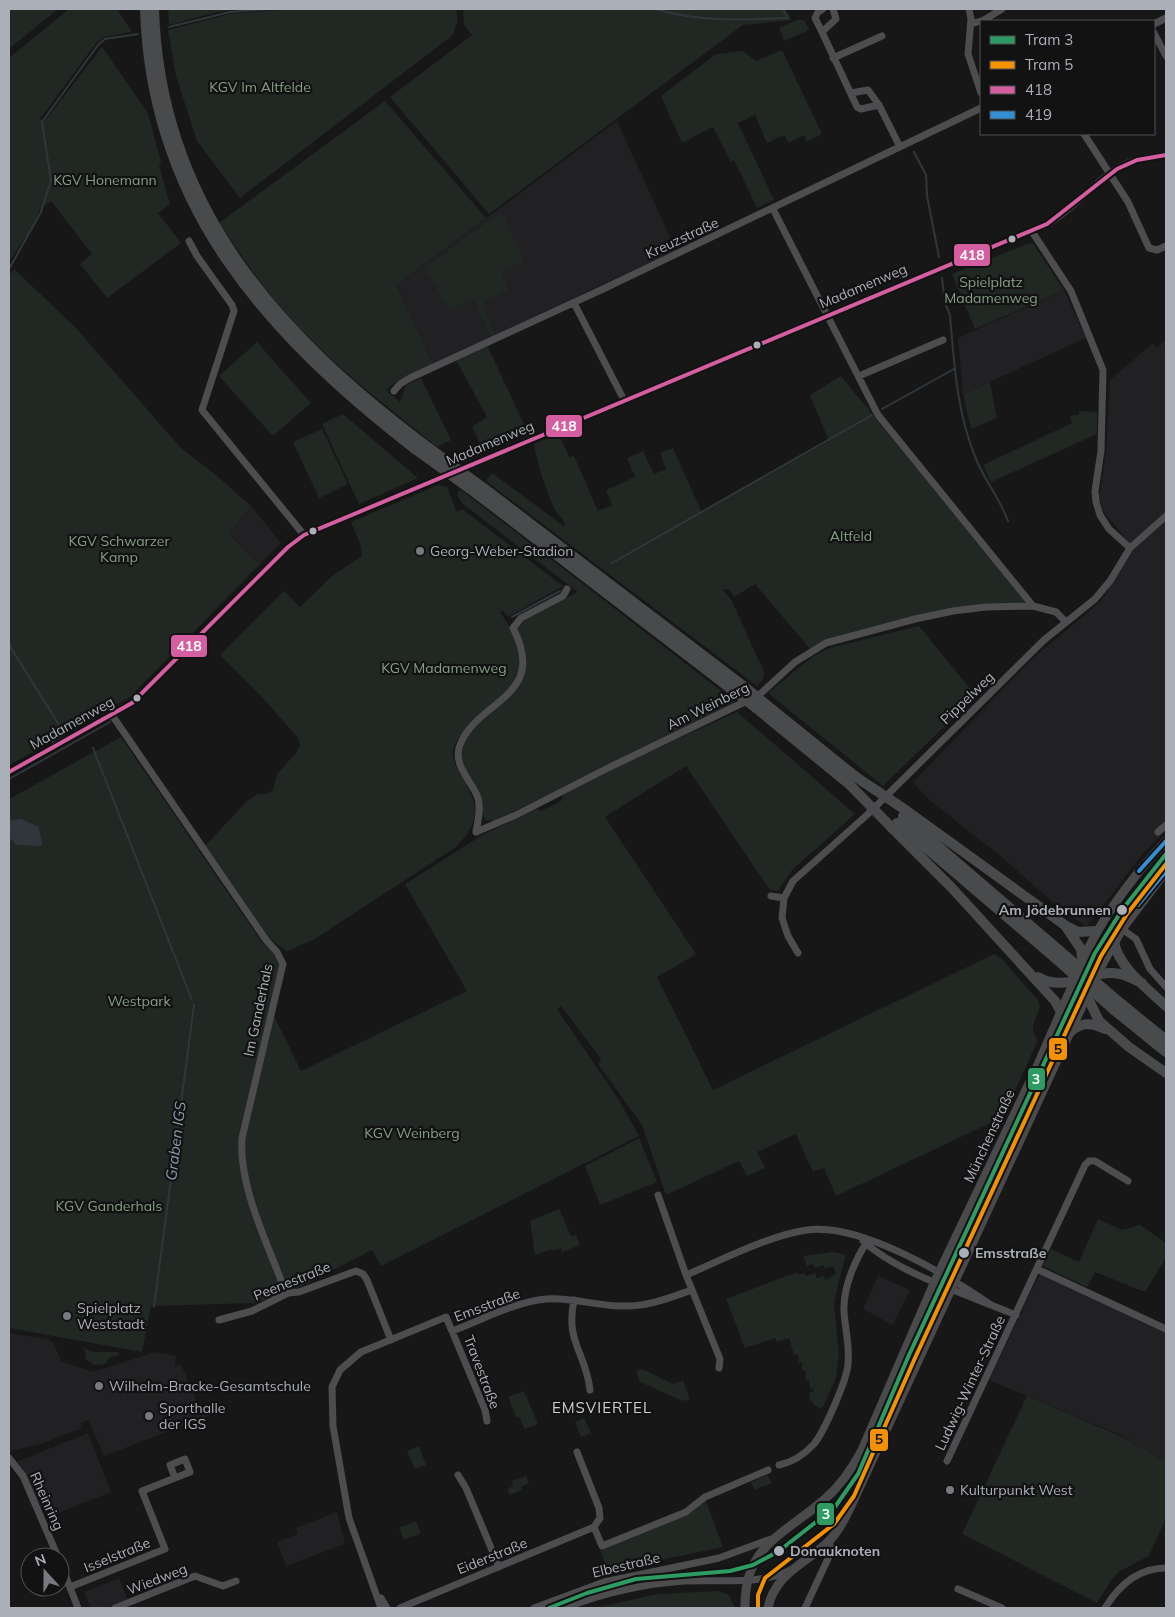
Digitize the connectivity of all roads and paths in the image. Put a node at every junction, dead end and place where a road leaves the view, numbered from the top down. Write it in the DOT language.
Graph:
graph roads {
  1 [pos="146,9"];
  2 [pos="154,9"];
  3 [pos="823,9"];
  4 [pos="833,9"];
  5 [pos="969,9"];
  6 [pos="1002,9"];
  7 [pos="984,20"];
  8 [pos="980,21"];
  9 [pos="970,24"];
  10 [pos="822,32"];
  11 [pos="1155,35"];
  12 [pos="882,36"];
  13 [pos="1166,56"];
  14 [pos="834,58"];
  15 [pos="980,90"];
  16 [pos="851,93"];
  17 [pos="879,105"];
  18 [pos="980,108"];
  19 [pos="1085,135"];
  20 [pos="900,147"];
  21 [pos="1166,156"];
  22 [pos="1110,173"];
  23 [pos="773,209"];
  24 [pos="204,216"];
  25 [pos="1031,230"];
  26 [pos="190,241"];
  27 [pos="1166,246"];
  28 [pos="574,303"];
  29 [pos="827,314"];
  30 [pos="944,340"];
  31 [pos="859,376"];
  32 [pos="394,391"];
  33 [pos="624,400"];
  34 [pos="1166,516"];
  35 [pos="304,535"];
  36 [pos="1130,548"];
  37 [pos="567,589"];
  38 [pos="1033,606"];
  39 [pos="1065,621"];
  40 [pos="112,715"];
  41 [pos="9,772"];
  42 [pos="853,781"];
  43 [pos="900,820"];
  44 [pos="1166,825"];
  45 [pos="1158,832"];
  46 [pos="1166,841"];
  47 [pos="1166,871"];
  48 [pos="771,896"];
  49 [pos="784,898"];
  50 [pos="1066,926"];
  51 [pos="1122,929"];
  52 [pos="1098,931"];
  53 [pos="1114,942"];
  54 [pos="1089,947"];
  55 [pos="798,953"];
  56 [pos="1106,957"];
  57 [pos="1084,958"];
  58 [pos="1030,973"];
  59 [pos="1096,975"];
  60 [pos="1085,979"];
  61 [pos="1073,982"];
  62 [pos="1142,983"];
  63 [pos="1166,987"];
  64 [pos="1087,996"];
  65 [pos="1116,1006"];
  66 [pos="1166,1006"];
  67 [pos="1061,1012"];
  68 [pos="1106,1029"];
  69 [pos="1068,1034"];
  70 [pos="1166,1040"];
  71 [pos="1166,1052"];
  72 [pos="1166,1073"];
  73 [pos="1128,1181"];
  74 [pos="658,1195"];
  75 [pos="867,1242"];
  76 [pos="1038,1268"];
  77 [pos="940,1271"];
  78 [pos="686,1275"];
  79 [pos="956,1280"];
  80 [pos="935,1282"];
  81 [pos="692,1290"];
  82 [pos="951,1290"];
  83 [pos="288,1293"];
  84 [pos="574,1300"];
  85 [pos="992,1305"];
  86 [pos="1016,1315"];
  87 [pos="219,1320"];
  88 [pos="1166,1329"];
  89 [pos="452,1331"];
  90 [pos="391,1340"];
  91 [pos="719,1368"];
  92 [pos="590,1390"];
  93 [pos="487,1421"];
  94 [pos="577,1452"];
  95 [pos="9,1458"];
  96 [pos="947,1461"];
  97 [pos="779,1465"];
  98 [pos="768,1470"];
  99 [pos="458,1475"];
  100 [pos="175,1478"];
  101 [pos="594,1527"];
  102 [pos="771,1540"];
  103 [pos="829,1541"];
  104 [pos="54,1547"];
  105 [pos="499,1567"];
  106 [pos="1166,1568"];
  107 [pos="790,1570"];
  108 [pos="749,1579"];
  109 [pos="734,1580"];
  110 [pos="236,1581"];
  111 [pos="70,1587"];
  112 [pos="374,1587"];
  113 [pos="746,1590"];
  114 [pos="958,1590"];
  115 [pos="78,1608"];
  116 [pos="115,1608"];
  117 [pos="381,1608"];
  118 [pos="387,1608"];
  119 [pos="400,1608"];
  120 [pos="534,1608"];
  121 [pos="565,1608"];
  122 [pos="745,1608"];
  123 [pos="768,1608"];
  124 [pos="805,1608"];
  125 [pos="1002,1608"];
  126 [pos="1105,1608"];
  1 -- 24 [label="highway"];
  2 -- 24 [label="highway"];
  3 -- 10 [label="street"];
  4 -- 10 [label="street"];
  5 -- 9 [label="street"];
  6 -- 7 [label="street"];
  8 -- 9 [label="street"];
  9 -- 15 [label="street"];
  10 -- 14 [label="street"];
  11 -- 13 [label="street"];
  12 -- 14 [label="street"];
  14 -- 16 [label="street"];
  16 -- 17 [label="street"];
  16 -- 17 [label="street"];
  17 -- 20 [label="street"];
  18 -- 20 [label="street, Kreuzstraße"];
  19 -- 22 [label="street"];
  20 -- 23 [label="street, Kreuzstraße"];
  21 -- 22 [label="street, Madamenweg"];
  22 -- 25 [label="street, Madamenweg"];
  22 -- 27 [label="street"];
  23 -- 28 [label="street, Kreuzstraße"];
  23 -- 29 [label="street"];
  24 -- 42 [label="highway, bridge"];
  25 -- 29 [label="street, Madamenweg"];
  25 -- 36 [label="street"];
  26 -- 35 [label="street"];
  28 -- 32 [label="street, Kreuzstraße"];
  28 -- 33 [label="street"];
  29 -- 31 [label="street"];
  29 -- 33 [label="street, Madamenweg"];
  30 -- 31 [label="street"];
  31 -- 38 [label="street"];
  33 -- 35 [label="street, Madamenweg"];
  34 -- 36 [label="street, Pippelweg"];
  35 -- 40 [label="street, Madamenweg"];
  36 -- 39 [label="street, Pippelweg"];
  37 -- 38 [label="street, Am Weinberg"];
  38 -- 39 [label="street, Am Weinberg"];
  39 -- 49 [label="street, Pippelweg"];
  40 -- 41 [label="street, Madamenweg"];
  40 -- 83 [label="street, Im Ganderhals"];
  42 -- 43 [label="highway, bridge"];
  42 -- 43 [label="highway, bridge"];
  43 -- 50 [label="highway"];
  43 -- 58 [label="highway"];
  43 -- 65 [label="highway, bridge"];
  44 -- 45 [label="street"];
  46 -- 52 [label="main road, Münchenstraße"];
  47 -- 51 [label="main road"];
  48 -- 49 [label="street"];
  49 -- 55 [label="street"];
  50 -- 52 [label="highway"];
  50 -- 57 [label="highway"];
  51 -- 53 [label="main road"];
  51 -- 63 [label="street"];
  52 -- 54 [label="main road, Münchenstraße"];
  53 -- 56 [label="main road"];
  53 -- 62 [label="highway"];
  54 -- 56 [label="main road"];
  54 -- 57 [label="main road, Münchenstraße"];
  56 -- 59 [label="main road"];
  57 -- 60 [label="highway"];
  57 -- 61 [label="main road, Münchenstraße"];
  58 -- 61 [label="highway"];
  58 -- 67 [label="highway"];
  59 -- 60 [label="highway"];
  59 -- 62 [label="highway"];
  59 -- 64 [label="main road"];
  60 -- 61 [label="highway"];
  60 -- 64 [label="highway"];
  61 -- 67 [label="main road, Münchenstraße"];
  62 -- 66 [label="highway"];
  64 -- 68 [label="highway"];
  64 -- 69 [label="main road"];
  65 -- 70 [label="highway"];
  65 -- 71 [label="highway"];
  67 -- 77 [label="main road, Münchenstraße"];
  68 -- 69 [label="highway"];
  68 -- 72 [label="highway"];
  69 -- 79 [label="main road"];
  73 -- 76 [label="street, Ludwig-Winter-Straße"];
  74 -- 78 [label="street"];
  75 -- 77 [label="street"];
  75 -- 78 [label="street"];
  75 -- 80 [label="street"];
  75 -- 97 [label="street"];
  76 -- 86 [label="street, Ludwig-Winter-Straße"];
  76 -- 88 [label="street"];
  77 -- 79 [label="street"];
  77 -- 80 [label="main road, Münchenstraße"];
  78 -- 81 [label="street"];
  79 -- 82 [label="main road"];
  79 -- 85 [label="street, Ludwig-Winter-Straße"];
  80 -- 82 [label="street"];
  80 -- 102 [label="main road, Münchenstraße"];
  81 -- 84 [label="street, Emsstraße"];
  81 -- 91 [label="street"];
  82 -- 85 [label="street, Ludwig-Winter-Straße"];
  82 -- 103 [label="main road"];
  83 -- 87 [label="street, Peenestraße"];
  83 -- 90 [label="street, Peenestraße"];
  84 -- 89 [label="street, Emsstraße"];
  84 -- 92 [label="street"];
  85 -- 86 [label="street, Ludwig-Winter-Straße"];
  86 -- 96 [label="street, Ludwig-Winter-Straße"];
  89 -- 90 [label="street, Emsstraße"];
  89 -- 93 [label="street, Travestraße"];
  90 -- 112 [label="street, Emsstraße"];
  94 -- 101 [label="street"];
  95 -- 104 [label="street, Rheinring"];
  98 -- 101 [label="street"];
  99 -- 105 [label="street"];
  100 -- 111 [label="street, Isselstraße"];
  101 -- 105 [label="street, Eiderstraße"];
  102 -- 108 [label="main road"];
  102 -- 120 [label="street, Elbestraße"];
  103 -- 107 [label="main road"];
  103 -- 124 [label="street"];
  105 -- 119 [label="street, Eiderstraße"];
  106 -- 126 [label="street"];
  107 -- 108 [label="street"];
  107 -- 123 [label="main road"];
  108 -- 109 [label="street, Elbestraße"];
  108 -- 113 [label="main road"];
  109 -- 113 [label="street"];
  109 -- 121 [label="street, Elbestraße"];
  110 -- 116 [label="street, Wiedweg"];
  111 -- 115 [label="street"];
  112 -- 117 [label="street, Emsstraße"];
  112 -- 118 [label="street, Emsstraße"];
  113 -- 122 [label="main road"];
  114 -- 125 [label="street"];
}
